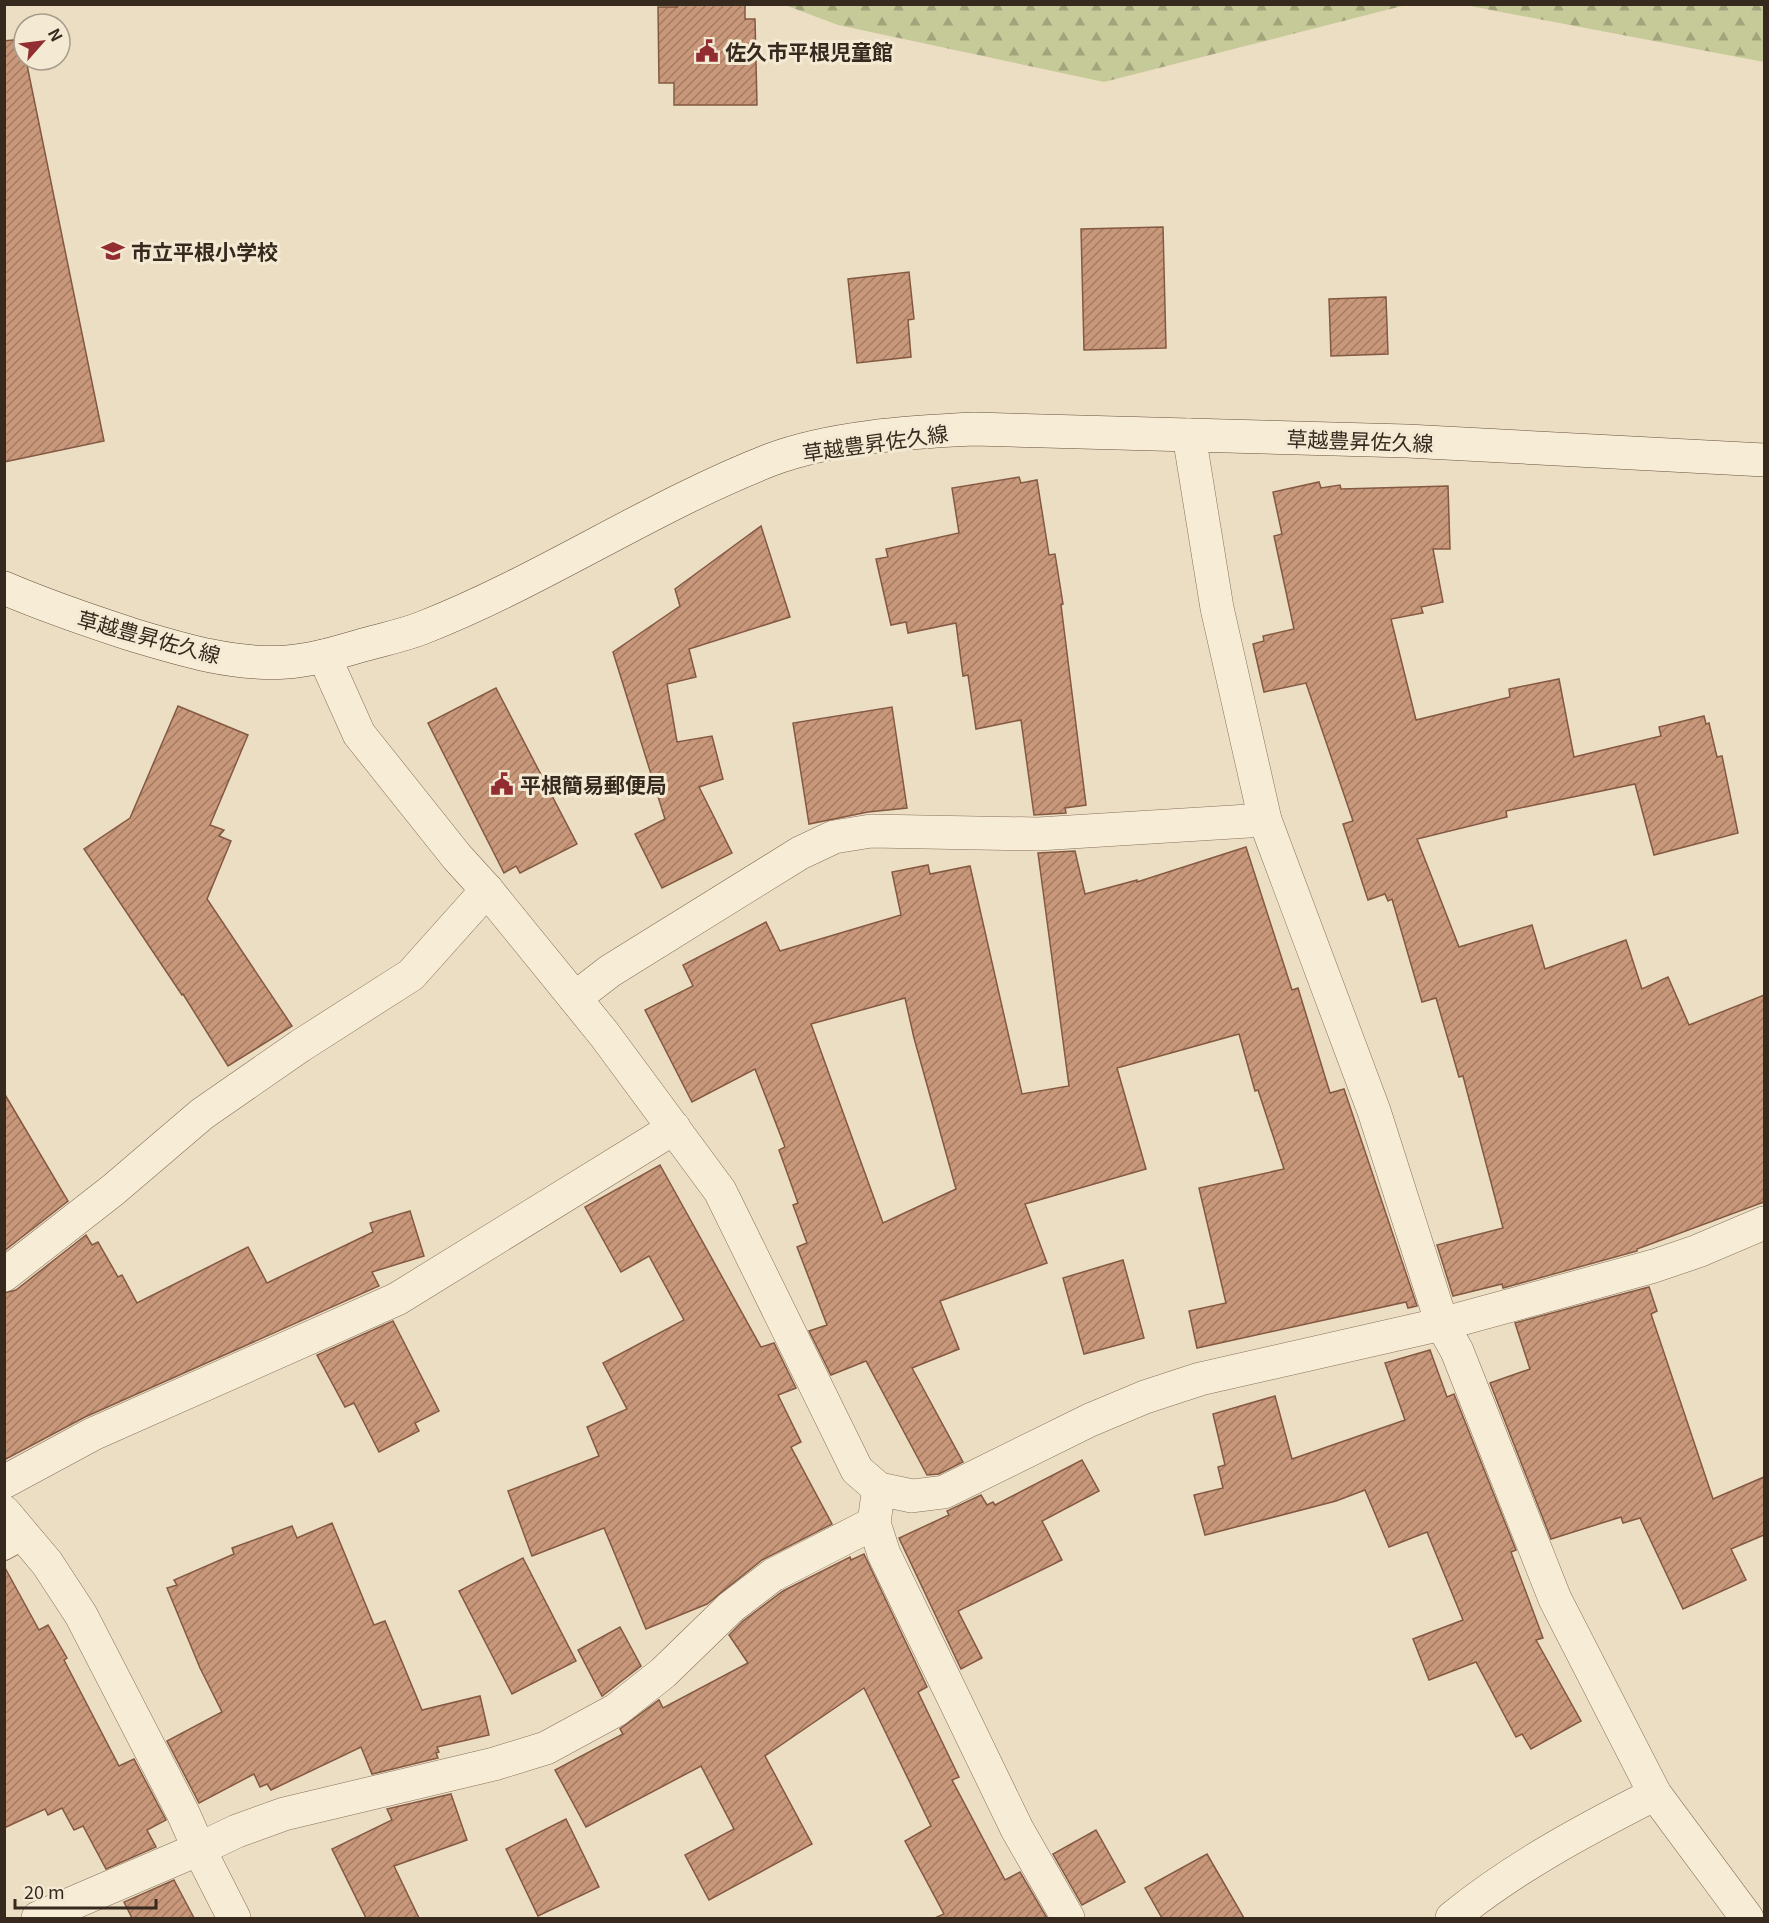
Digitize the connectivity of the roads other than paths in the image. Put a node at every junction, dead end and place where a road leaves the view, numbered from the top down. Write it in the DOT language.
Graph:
graph roads {
  1 [pos="1189,435"];
  2 [pos="1764,460"];
  3 [pos="4,588"];
  4 [pos="324,656"];
  5 [pos="1265,820"];
  6 [pos="487,890"];
  7 [pos="575,998"];
  8 [pos="674,1128"];
  9 [pos="1764,1223"];
  10 [pos="4,1275"];
  11 [pos="1442,1324"];
  12 [pos="4,1482"];
  13 [pos="879,1488"];
  14 [pos="4,1512"];
  15 [pos="874,1523"];
  16 [pos="15,1543"];
  17 [pos="1655,1794"];
  18 [pos="199,1849"];
  19 [pos="38,1918"];
  20 [pos="234,1918"];
  21 [pos="1068,1918"];
  22 [pos="1452,1918"];
  23 [pos="1747,1918"];
  1 -- 2 [label="street, 草越豊昇佐久線"];
  1 -- 4 [label="street, 草越豊昇佐久線"];
  1 -- 5 [label="street"];
  3 -- 4 [label="street, 草越豊昇佐久線"];
  4 -- 6 [label="street"];
  5 -- 7 [label="street"];
  5 -- 11 [label="street"];
  6 -- 7 [label="street"];
  6 -- 10 [label="street"];
  7 -- 8 [label="street"];
  8 -- 12 [label="street"];
  8 -- 13 [label="street"];
  9 -- 11 [label="street"];
  11 -- 13 [label="street"];
  11 -- 17 [label="street"];
  13 -- 15 [label="street"];
  14 -- 16 [label="street"];
  15 -- 18 [label="street"];
  15 -- 21 [label="street"];
  16 -- 18 [label="street"];
  17 -- 22 [label="street"];
  17 -- 23 [label="street"];
  18 -- 19 [label="street"];
  18 -- 20 [label="street"];
}
